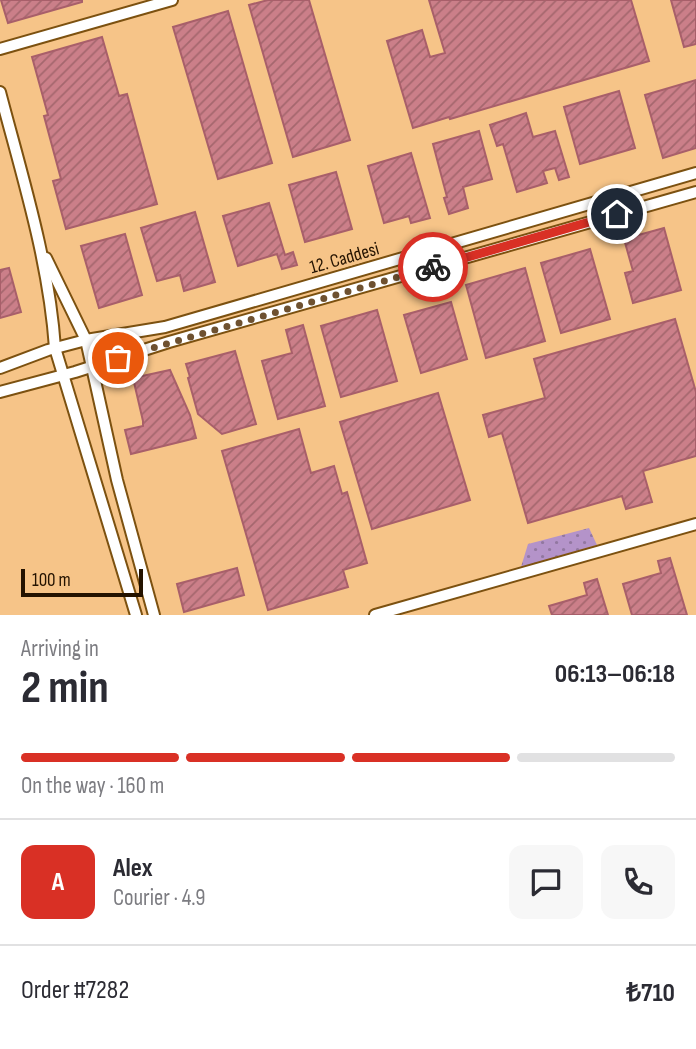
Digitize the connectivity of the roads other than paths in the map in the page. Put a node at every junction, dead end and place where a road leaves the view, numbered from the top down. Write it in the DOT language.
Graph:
graph roads {
  1 [pos="173,0"];
  2 [pos="0,49"];
  3 [pos="0,92"];
  4 [pos="696,173"];
  5 [pos="696,192"];
  6 [pos="40,246"];
  7 [pos="86,340"];
  8 [pos="55,348"];
  9 [pos="93,367"];
  10 [pos="0,368"];
  11 [pos="63,376"];
  12 [pos="0,391"];
  13 [pos="696,524"];
  14 [pos="135,615"];
  15 [pos="154,615"];
  16 [pos="375,615"];
  1 -- 2 [label="street"];
  3 -- 6 [label="street"];
  4 -- 7 [label="street, 12. Caddesi"];
  5 -- 9 [label="street, 12. Caddesi"];
  6 -- 7 [label="street"];
  6 -- 8 [label="street"];
  7 -- 8 [label="street, 12. Caddesi"];
  7 -- 9 [label="street"];
  8 -- 10 [label="street, 12. Caddesi"];
  8 -- 11 [label="street"];
  9 -- 11 [label="street, 12. Caddesi"];
  9 -- 15 [label="street"];
  11 -- 12 [label="street, 12. Caddesi"];
  11 -- 14 [label="street"];
  13 -- 16 [label="street"];
}
